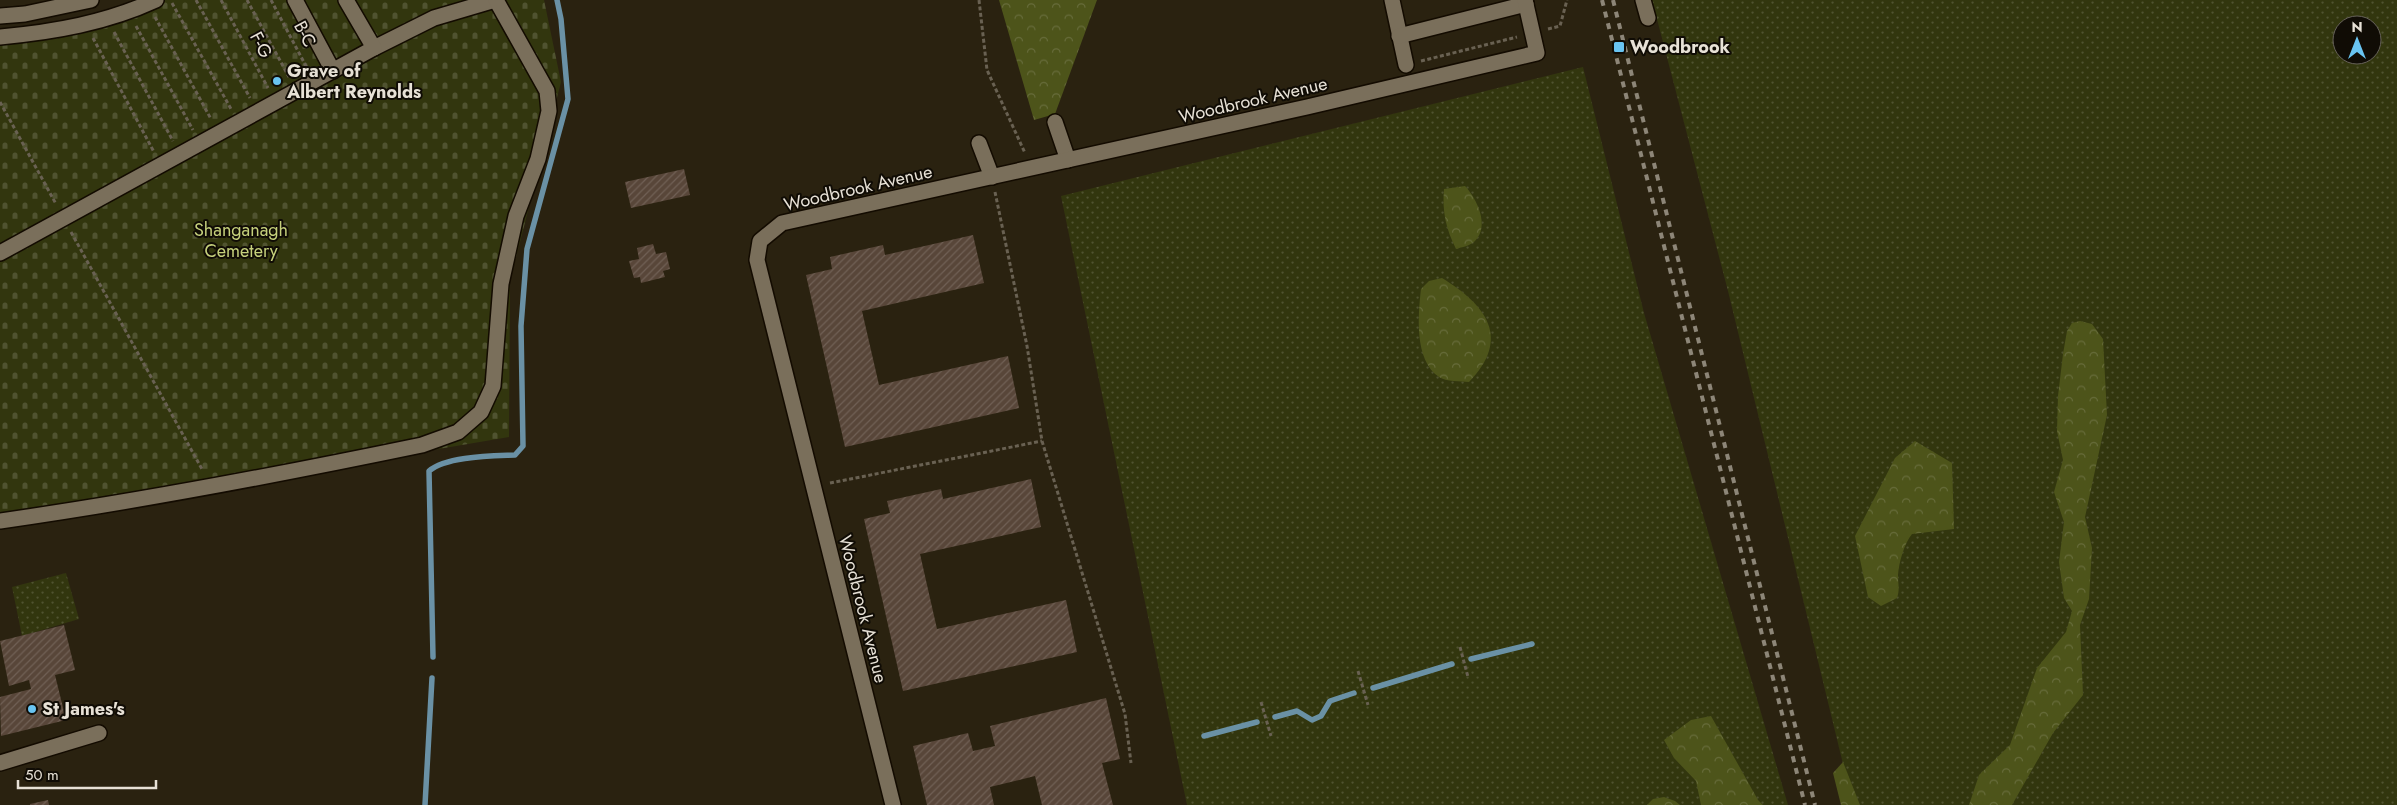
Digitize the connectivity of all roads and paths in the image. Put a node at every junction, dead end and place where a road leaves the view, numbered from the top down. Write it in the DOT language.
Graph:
graph roads {
  1 [pos="91,0"];
  2 [pos="170,0"];
  3 [pos="196,0"];
  4 [pos="222,0"];
  5 [pos="248,0"];
  6 [pos="271,0"];
  7 [pos="295,0"];
  8 [pos="346,0"];
  9 [pos="980,0"];
  10 [pos="1392,0"];
  11 [pos="1567,0"];
  12 [pos="1643,0"];
  13 [pos="489,1"];
  14 [pos="152,2"];
  15 [pos="1526,2"];
  16 [pos="129,12"];
  17 [pos="0,16"];
  18 [pos="106,18"];
  19 [pos="1648,18"];
  20 [pos="86,25"];
  21 [pos="1533,33"];
  22 [pos="1399,36"];
  23 [pos="0,37"];
  24 [pos="374,48"];
  25 [pos="1406,65"];
  26 [pos="333,71"];
  27 [pos="314,82"];
  28 [pos="296,91"];
  29 [pos="0,102"];
  30 [pos="276,102"];
  31 [pos="258,112"];
  32 [pos="1055,122"];
  33 [pos="238,123"];
  34 [pos="219,133"];
  35 [pos="979,143"];
  36 [pos="200,144"];
  37 [pos="181,154"];
  38 [pos="1068,160"];
  39 [pos="161,165"];
  40 [pos="1032,168"];
  41 [pos="992,177"];
  42 [pos="64,218"];
  43 [pos="0,253"];
  44 [pos="1042,441"];
  45 [pos="202,471"];
  46 [pos="812,484"];
  47 [pos="0,520"];
  48 [pos="1460,647"];
  49 [pos="1358,671"];
  50 [pos="1468,677"];
  51 [pos="1261,702"];
  52 [pos="1368,705"];
  53 [pos="100,733"];
  54 [pos="1271,736"];
  55 [pos="0,763"];
  56 [pos="1131,763"];
  57 [pos="893,805"];
  1 -- 17 [label="street"];
  2 -- 33 [label="path"];
  3 -- 31 [label="path"];
  4 -- 30 [label="path, F-G"];
  5 -- 28 [label="path"];
  6 -- 27 [label="path, B-C"];
  7 -- 26 [label="street"];
  8 -- 24 [label="street"];
  9 -- 40 [label="path"];
  10 -- 22 [label="street"];
  11 -- 21 [label="path"];
  12 -- 19 [label="street"];
  13 -- 24 [label="street"];
  13 -- 47 [label="street"];
  14 -- 16 [label="street"];
  14 -- 34 [label="path"];
  15 -- 21 [label="street"];
  15 -- 22 [label="street"];
  16 -- 18 [label="street"];
  16 -- 36 [label="path"];
  18 -- 20 [label="street"];
  18 -- 37 [label="path"];
  20 -- 23 [label="street"];
  20 -- 39 [label="path"];
  21 -- 25 [label="path"];
  21 -- 38 [label="street, Woodbrook Avenue"];
  22 -- 25 [label="street"];
  24 -- 26 [label="street"];
  26 -- 27 [label="street"];
  27 -- 28 [label="street"];
  28 -- 30 [label="street"];
  29 -- 42 [label="path"];
  30 -- 31 [label="street"];
  31 -- 33 [label="street"];
  32 -- 38 [label="street"];
  33 -- 34 [label="street"];
  34 -- 36 [label="street"];
  35 -- 41 [label="street"];
  36 -- 37 [label="street"];
  37 -- 39 [label="street"];
  38 -- 40 [label="street, Woodbrook Avenue"];
  39 -- 42 [label="street"];
  40 -- 41 [label="street, Woodbrook Avenue"];
  41 -- 44 [label="path"];
  41 -- 46 [label="street, Woodbrook Avenue"];
  42 -- 43 [label="street"];
  42 -- 45 [label="path"];
  44 -- 46 [label="path"];
  44 -- 56 [label="path"];
  46 -- 57 [label="street, Woodbrook Avenue"];
  48 -- 50 [label="path"];
  49 -- 52 [label="path"];
  51 -- 54 [label="path"];
  53 -- 55 [label="street"];
}
